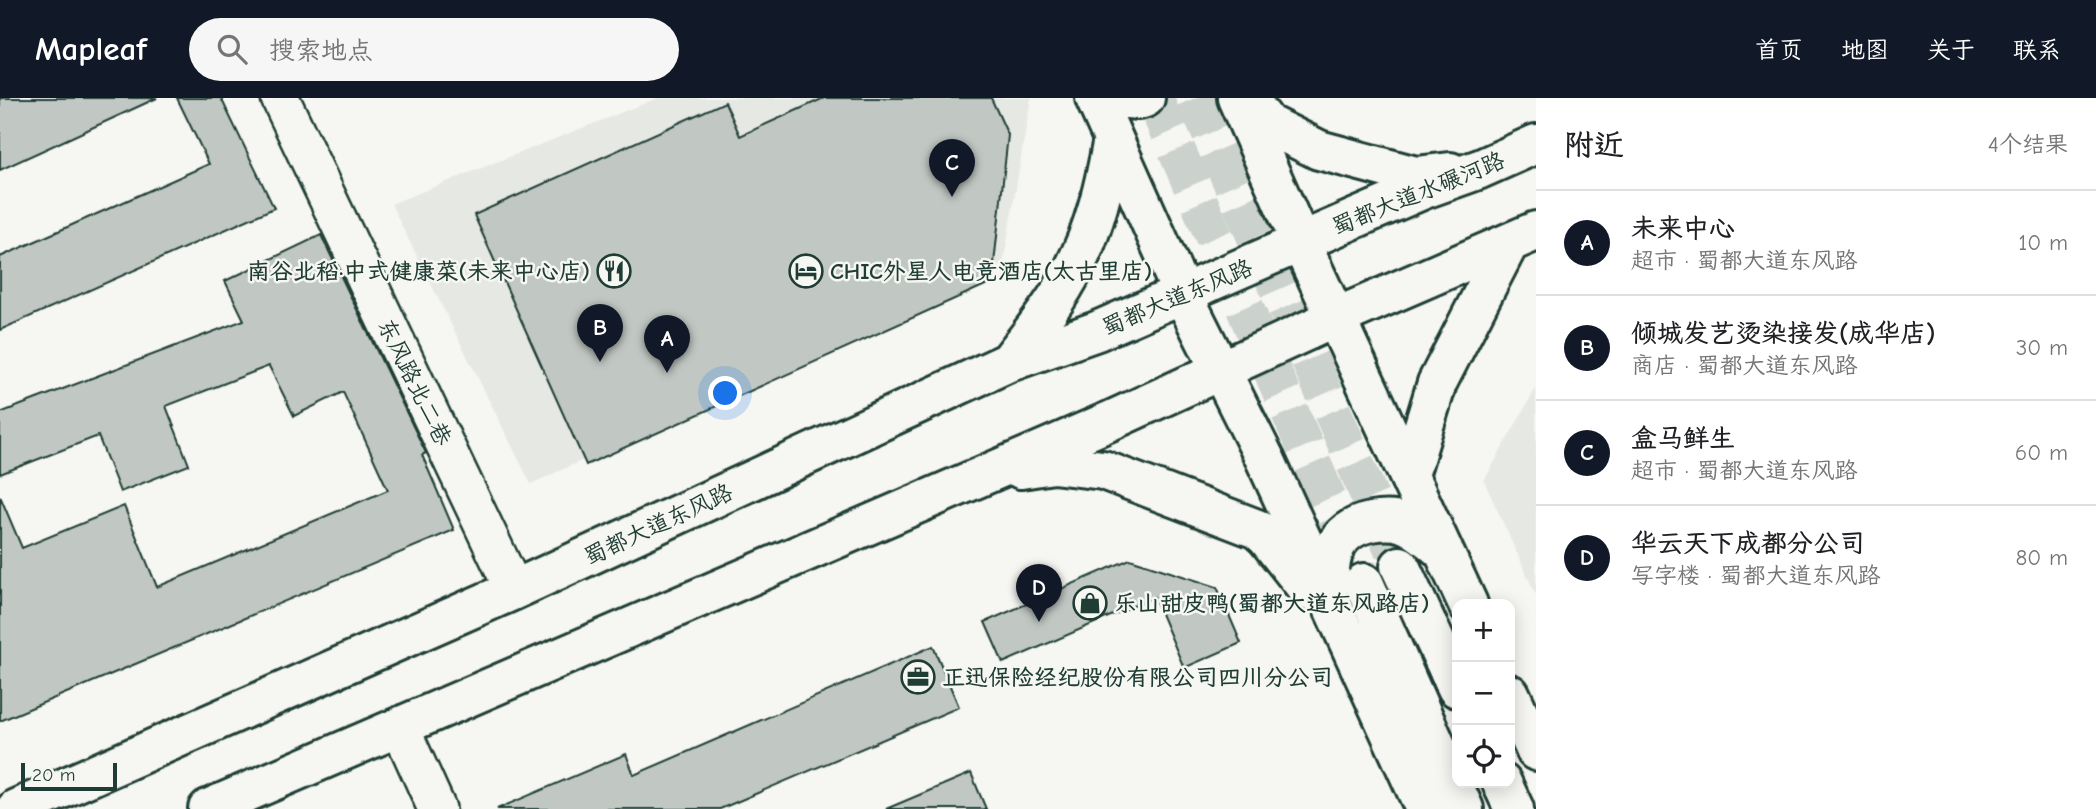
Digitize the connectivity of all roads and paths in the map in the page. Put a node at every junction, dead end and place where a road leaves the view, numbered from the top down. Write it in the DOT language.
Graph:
graph roads {
  1 [pos="280,98"];
  2 [pos="1094,98"];
  3 [pos="1117,98"];
  4 [pos="1145,98"];
  5 [pos="1237,98"];
  6 [pos="1248,98"];
  7 [pos="1113,139"];
  8 [pos="1536,144"];
  9 [pos="1480,169"];
  10 [pos="1522,237"];
  11 [pos="1301,243"];
  12 [pos="1182,295"];
  13 [pos="1336,317"];
  14 [pos="1009,362"];
  15 [pos="1220,369"];
  16 [pos="1409,475"];
  17 [pos="971,479"];
  18 [pos="1445,553"];
  19 [pos="1400,566"];
  20 [pos="1364,583"];
  21 [pos="514,590"];
  22 [pos="1328,594"];
  23 [pos="1466,599"];
  24 [pos="1345,636"];
  25 [pos="1452,677"];
  26 [pos="1515,705"];
  27 [pos="400,727"];
  28 [pos="1536,751"];
  29 [pos="1504,788"];
  30 [pos="16,809"];
  31 [pos="208,809"];
  32 [pos="437,809"];
  33 [pos="1425,809"];
  34 [pos="1464,809"];
  35 [pos="1514,809"];
  1 -- 21 [label="street, 东风路北二巷"];
  2 -- 7 [label="main road"];
  3 -- 4 [label="main road"];
  5 -- 11 [label="main road"];
  6 -- 9 [label="main road"];
  7 -- 12 [label="main road"];
  7 -- 14 [label="main road"];
  8 -- 9 [label="main road, 蜀都大道水碾河路"];
  9 -- 11 [label="main road, 蜀都大道水碾河路"];
  10 -- 13 [label="main road"];
  10 -- 16 [label="main road"];
  11 -- 12 [label="main road, 蜀都大道东风路"];
  11 -- 13 [label="main road"];
  12 -- 14 [label="main road, 蜀都大道东风路"];
  12 -- 15 [label="main road"];
  13 -- 15 [label="main road"];
  13 -- 16 [label="main road"];
  14 -- 21 [label="main road, 蜀都大道东风路"];
  15 -- 17 [label="main road"];
  15 -- 22 [label="main road"];
  16 -- 18 [label="main road"];
  17 -- 24 [label="main road"];
  17 -- 27 [label="main road"];
  18 -- 22 [label="main road"];
  18 -- 23 [label="main road"];
  19 -- 25 [label="main road"];
  20 -- 34 [label="main road"];
  21 -- 30 [label="main road, 蜀都大道东风路"];
  22 -- 24 [label="main road"];
  24 -- 33 [label="main road"];
  26 -- 28 [label="main road"];
  27 -- 31 [label="main road"];
  27 -- 32 [label="street"];
  29 -- 35 [label="main road"];
}
